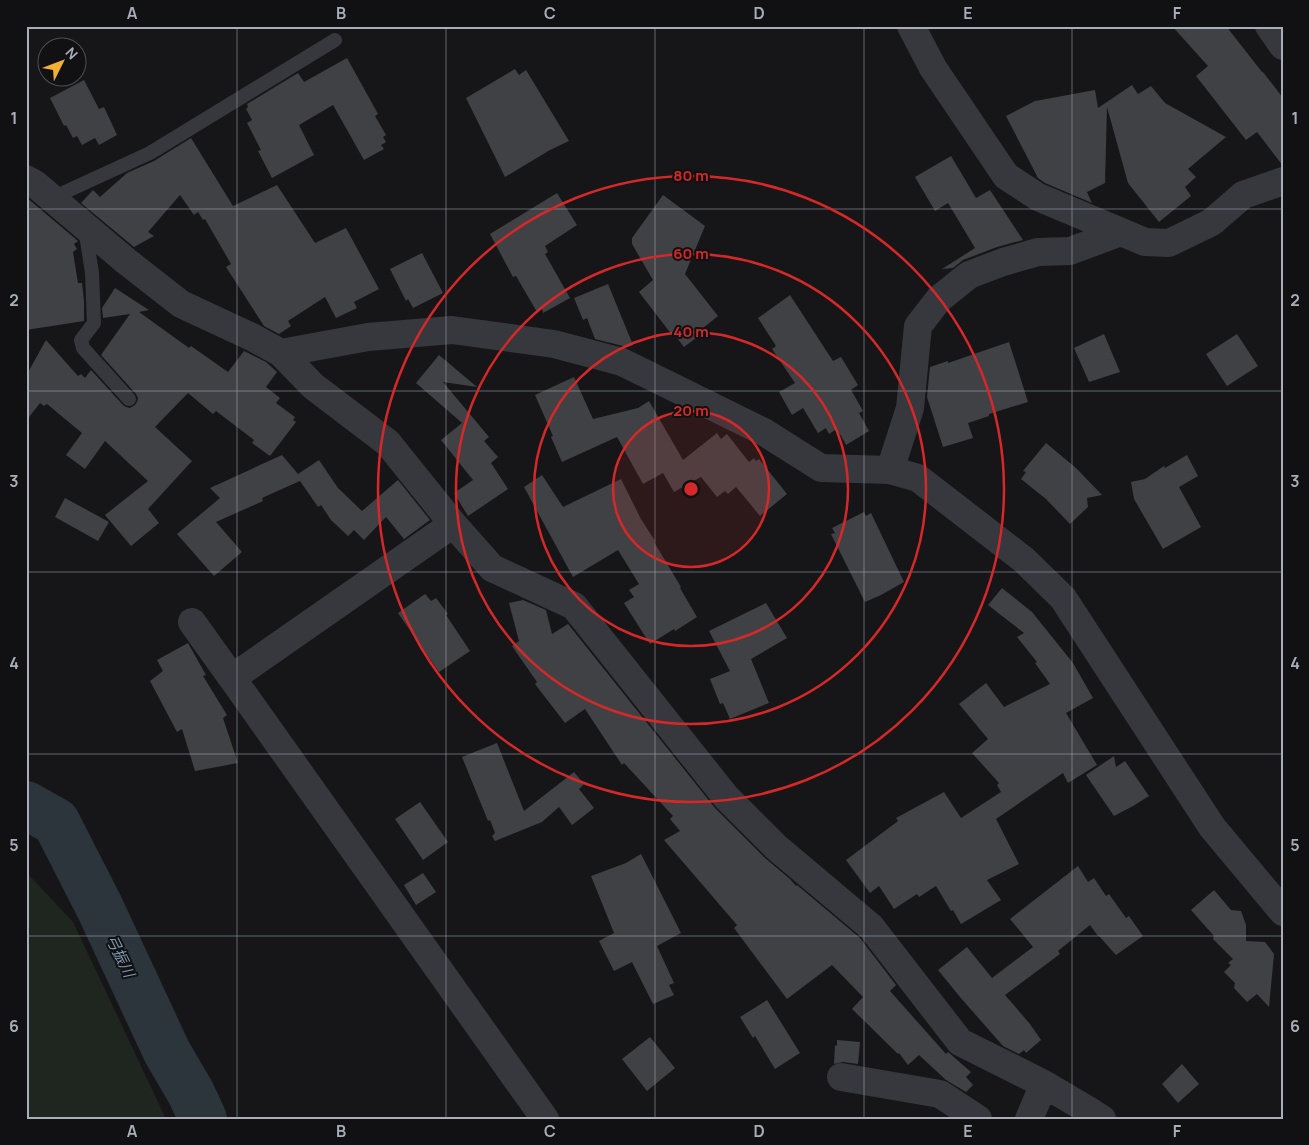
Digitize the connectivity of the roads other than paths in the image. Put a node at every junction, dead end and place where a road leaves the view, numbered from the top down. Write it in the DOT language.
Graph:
graph roads {
  1 [pos="911,26"];
  2 [pos="1269,26"];
  3 [pos="335,40"];
  4 [pos="1283,46"];
  5 [pos="26,178"];
  6 [pos="1283,181"];
  7 [pos="52,198"];
  8 [pos="84,226"];
  9 [pos="1121,232"];
  10 [pos="281,353"];
  11 [pos="129,400"];
  12 [pos="890,470"];
  13 [pos="453,524"];
  14 [pos="192,622"];
  15 [pos="232,678"];
  16 [pos="1283,912"];
  17 [pos="841,1077"];
  18 [pos="1044,1084"];
  19 [pos="545,1119"];
  20 [pos="978,1119"];
  21 [pos="1029,1119"];
  22 [pos="1102,1119"];
  1 -- 9 [label="street"];
  2 -- 4 [label="street"];
  3 -- 7 [label="lane"];
  5 -- 7 [label="street"];
  6 -- 9 [label="street"];
  7 -- 8 [label="street"];
  8 -- 10 [label="street"];
  8 -- 11 [label="lane"];
  9 -- 12 [label="street"];
  10 -- 12 [label="street"];
  10 -- 13 [label="street"];
  12 -- 16 [label="street"];
  13 -- 15 [label="street"];
  13 -- 18 [label="street"];
  14 -- 15 [label="street"];
  15 -- 19 [label="street"];
  17 -- 20 [label="street"];
  18 -- 21 [label="street"];
  18 -- 22 [label="street"];
}
